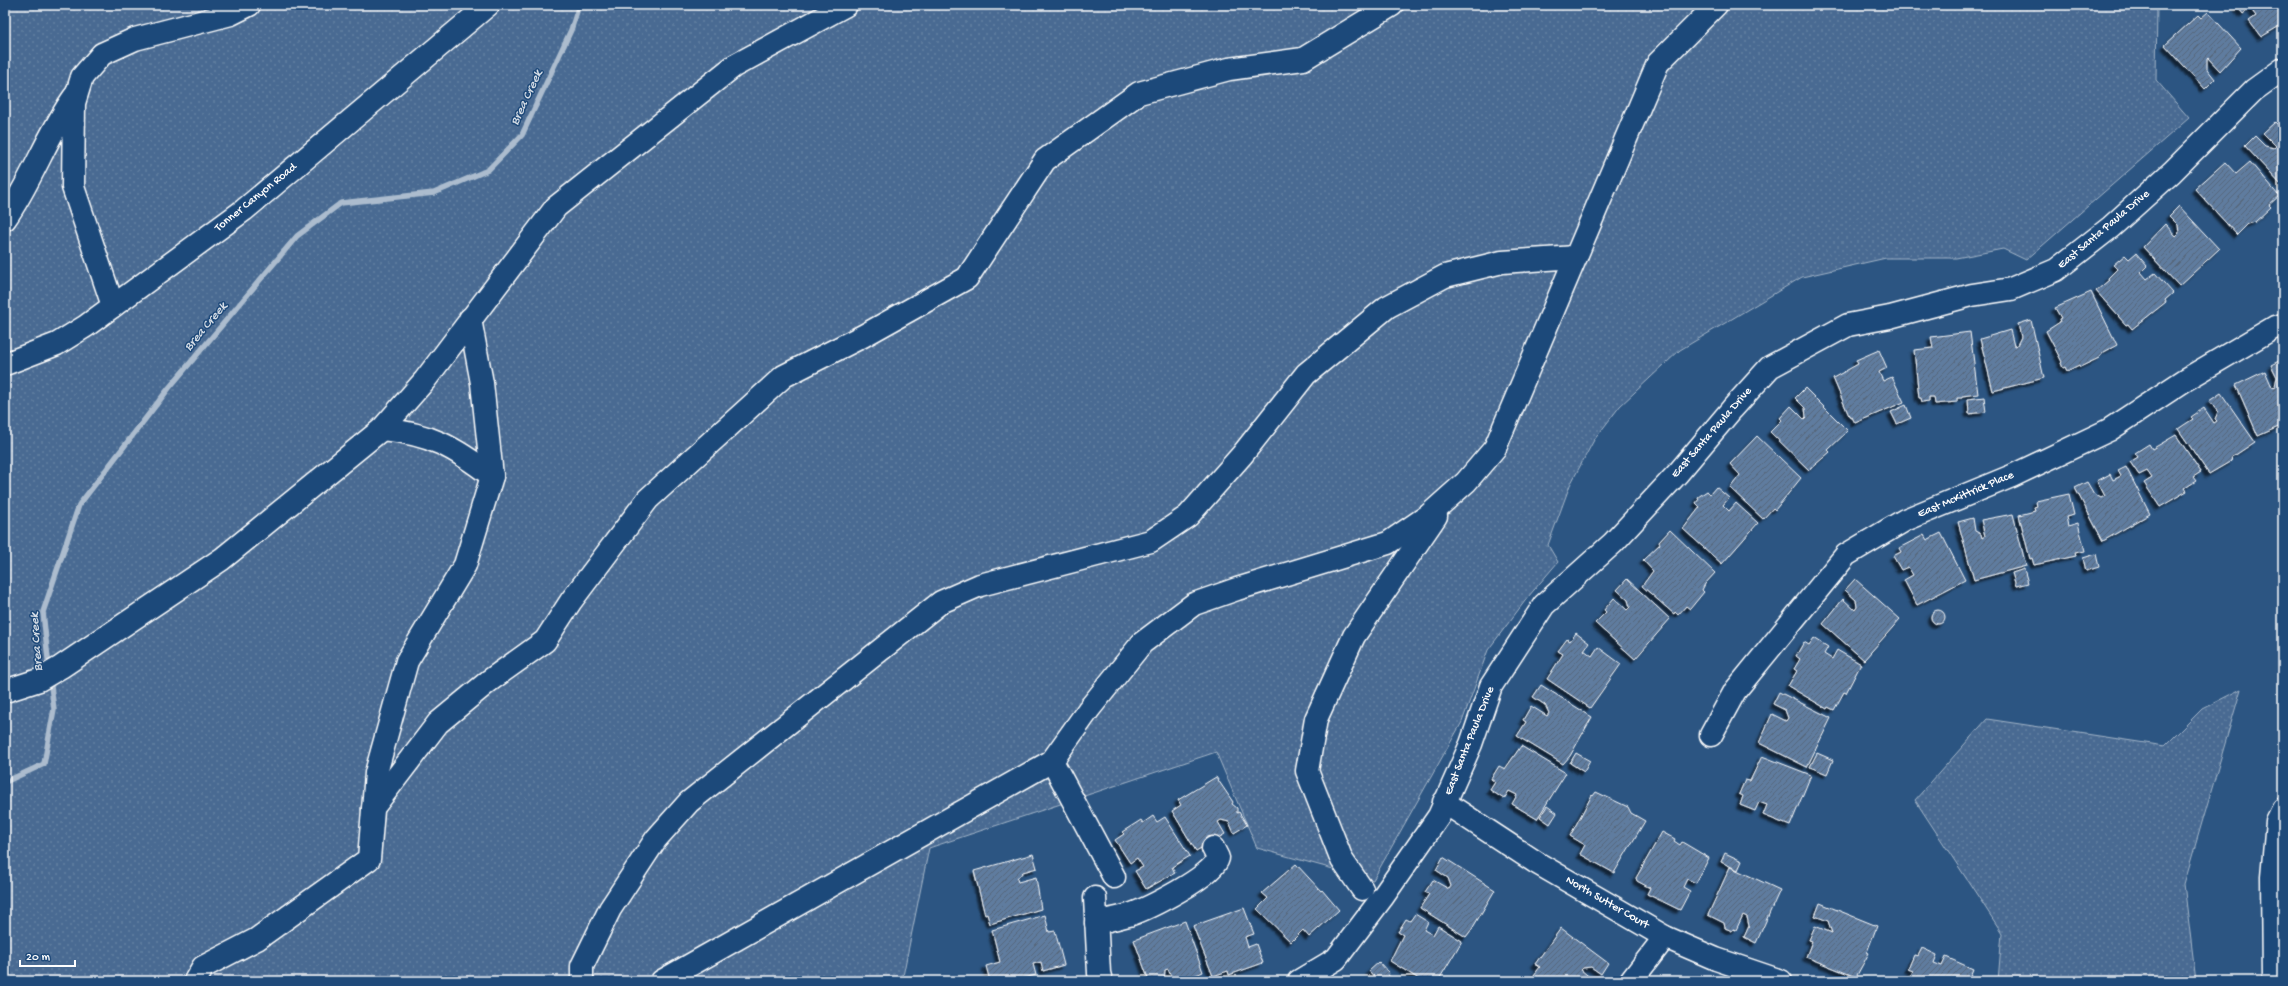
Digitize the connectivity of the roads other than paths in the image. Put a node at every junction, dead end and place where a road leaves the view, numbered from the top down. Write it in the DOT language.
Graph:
graph roads {
  1 [pos="250,5"];
  2 [pos="488,5"];
  3 [pos="846,5"];
  4 [pos="1392,5"];
  5 [pos="1716,5"];
  6 [pos="2283,69"];
  7 [pos="77,92"];
  8 [pos="5,219"];
  9 [pos="1576,257"];
  10 [pos="113,306"];
  11 [pos="470,320"];
  12 [pos="2283,325"];
  13 [pos="5,364"];
  14 [pos="382,429"];
  15 [pos="492,476"];
  16 [pos="1448,498"];
  17 [pos="5,691"];
  18 [pos="1711,735"];
  19 [pos="1052,761"];
  20 [pos="1444,802"];
  21 [pos="373,808"];
  22 [pos="2283,809"];
  23 [pos="1213,848"];
  24 [pos="1114,877"];
  25 [pos="1362,889"];
  26 [pos="1095,898"];
  27 [pos="1096,923"];
  28 [pos="1665,937"];
  29 [pos="195,981"];
  30 [pos="582,981"];
  31 [pos="662,981"];
  32 [pos="1101,981"];
  33 [pos="1299,981"];
  34 [pos="1631,981"];
  35 [pos="1781,981"];
  36 [pos="2273,981"];
  1 -- 7 [label="street"];
  2 -- 10 [label="street, Tonner Canyon Road"];
  3 -- 11 [label="street"];
  4 -- 21 [label="street"];
  5 -- 9 [label="street"];
  6 -- 20 [label="street, East Santa Paula Drive"];
  7 -- 8 [label="street"];
  7 -- 10 [label="street"];
  9 -- 16 [label="street"];
  9 -- 30 [label="street"];
  10 -- 13 [label="street, Tonner Canyon Road"];
  11 -- 14 [label="street"];
  11 -- 15 [label="street"];
  12 -- 18 [label="street, East McKittrick Place"];
  14 -- 15 [label="street"];
  14 -- 17 [label="street"];
  15 -- 21 [label="street"];
  16 -- 19 [label="street"];
  16 -- 25 [label="street"];
  19 -- 24 [label="street"];
  19 -- 31 [label="street"];
  20 -- 28 [label="street, North Sutter Court"];
  20 -- 33 [label="street, East Santa Paula Drive"];
  21 -- 29 [label="street"];
  22 -- 36 [label="street"];
  23 -- 27 [label="street"];
  26 -- 27 [label="street"];
  27 -- 32 [label="street"];
  28 -- 34 [label="street"];
  28 -- 35 [label="street, North Sutter Court"];
}
